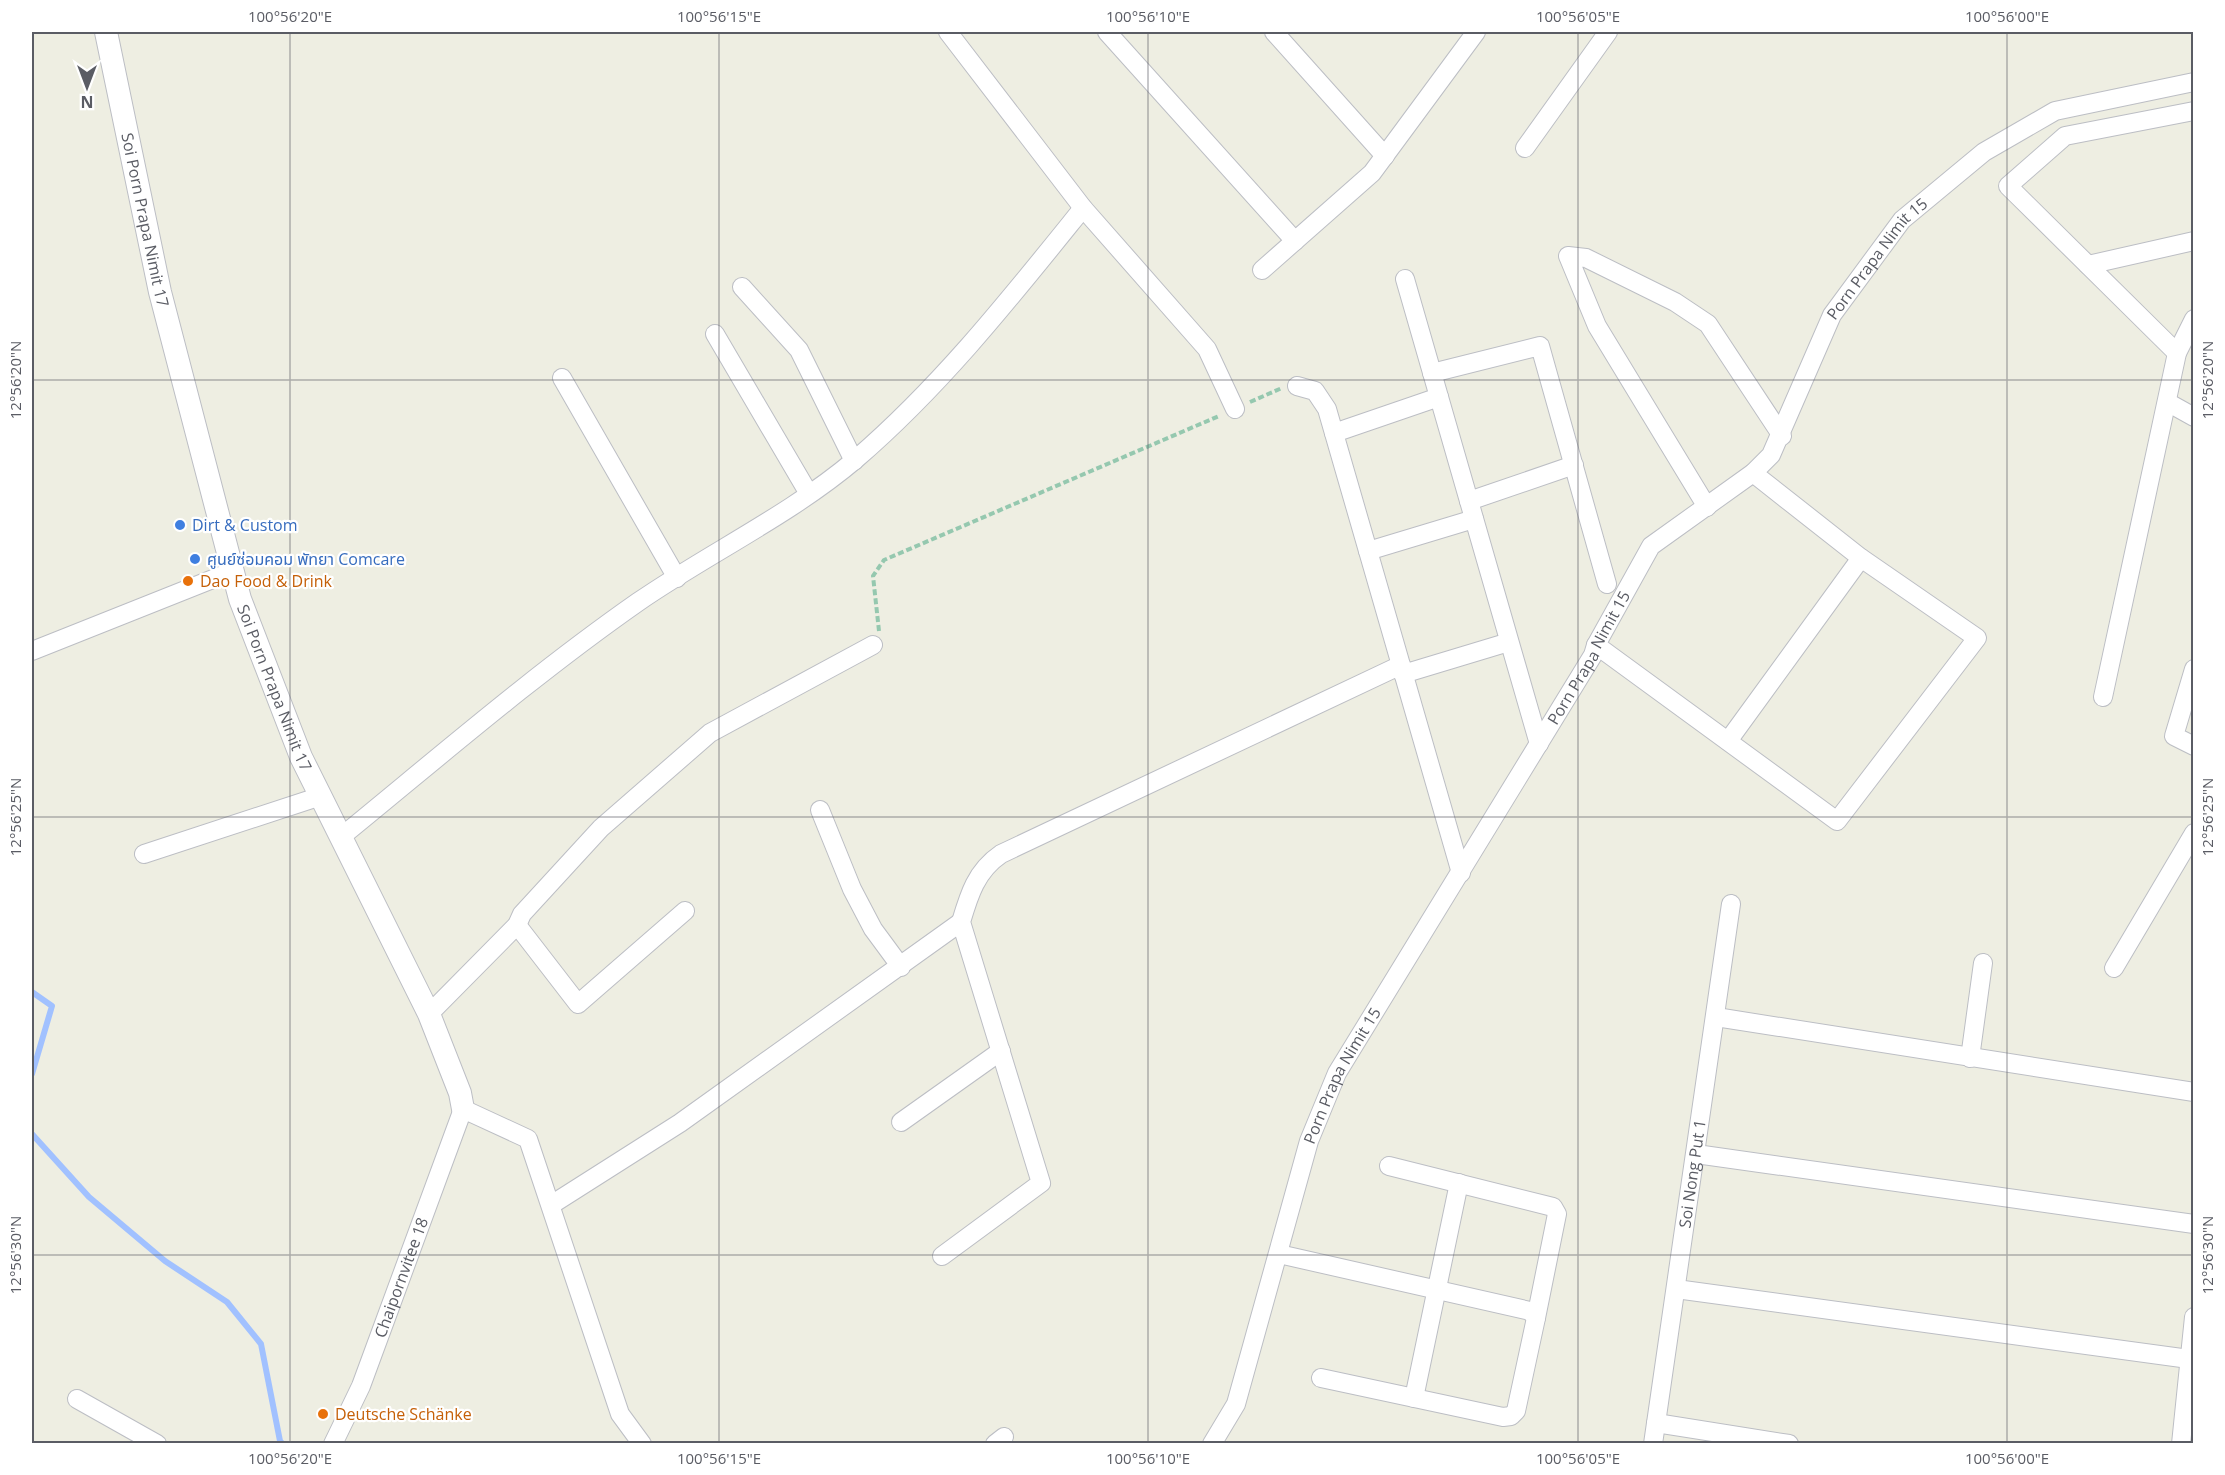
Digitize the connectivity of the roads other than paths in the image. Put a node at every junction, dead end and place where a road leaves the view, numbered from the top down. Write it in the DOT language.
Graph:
graph roads {
  1 [pos="106,32"];
  2 [pos="948,32"];
  3 [pos="1107,32"];
  4 [pos="1274,32"];
  5 [pos="1476,32"];
  6 [pos="1608,32"];
  7 [pos="2193,82"];
  8 [pos="2193,111"];
  9 [pos="1525,148"];
  10 [pos="1385,156"];
  11 [pos="1083,208"];
  12 [pos="1295,241"];
  13 [pos="2193,241"];
  14 [pos="2088,265"];
  15 [pos="1263,270"];
  16 [pos="1405,279"];
  17 [pos="742,287"];
  18 [pos="2193,319"];
  19 [pos="715,334"];
  20 [pos="2178,353"];
  21 [pos="1432,373"];
  22 [pos="562,378"];
  23 [pos="1297,386"];
  24 [pos="1439,397"];
  25 [pos="2167,402"];
  26 [pos="1235,409"];
  27 [pos="2193,417"];
  28 [pos="1334,433"];
  29 [pos="1782,436"];
  30 [pos="854,460"];
  31 [pos="1574,465"];
  32 [pos="1753,473"];
  33 [pos="809,494"];
  34 [pos="1469,501"];
  35 [pos="1707,507"];
  36 [pos="1474,519"];
  37 [pos="1368,551"];
  38 [pos="1861,558"];
  39 [pos="233,571"];
  40 [pos="677,578"];
  41 [pos="1607,584"];
  42 [pos="1509,642"];
  43 [pos="873,645"];
  44 [pos="1596,645"];
  45 [pos="32,651"];
  46 [pos="2193,669"];
  47 [pos="1402,670"];
  48 [pos="2103,696"];
  49 [pos="1728,741"];
  50 [pos="1539,744"];
  51 [pos="2193,746"];
  52 [pos="321,796"];
  53 [pos="820,810"];
  54 [pos="2193,832"];
  55 [pos="341,837"];
  56 [pos="144,854"];
  57 [pos="1461,873"];
  58 [pos="1731,904"];
  59 [pos="685,911"];
  60 [pos="961,922"];
  61 [pos="517,925"];
  62 [pos="1983,963"];
  63 [pos="901,966"];
  64 [pos="2114,968"];
  65 [pos="429,1014"];
  66 [pos="1716,1017"];
  67 [pos="1001,1051"];
  68 [pos="1970,1058"];
  69 [pos="2193,1092"];
  70 [pos="463,1109"];
  71 [pos="901,1122"];
  72 [pos="1696,1154"];
  73 [pos="1389,1166"];
  74 [pos="1459,1183"];
  75 [pos="551,1205"];
  76 [pos="2193,1224"];
  77 [pos="1279,1254"];
  78 [pos="942,1256"];
  79 [pos="1676,1289"];
  80 [pos="1437,1290"];
  81 [pos="2193,1317"];
  82 [pos="1536,1318"];
  83 [pos="2189,1359"];
  84 [pos="1321,1378"];
  85 [pos="1414,1398"];
  86 [pos="77,1399"];
  87 [pos="1656,1423"];
  88 [pos="157,1443"];
  89 [pos="333,1443"];
  90 [pos="642,1443"];
  91 [pos="1212,1443"];
  92 [pos="1653,1443"];
  93 [pos="1789,1443"];
  94 [pos="2181,1443"];
  1 -- 39 [label="street, Soi Porn Prapa Nimit 17"];
  2 -- 11 [label="street"];
  3 -- 12 [label="street"];
  4 -- 10 [label="street"];
  5 -- 10 [label="street"];
  6 -- 9 [label="street"];
  7 -- 29 [label="street, Porn Prapa Nimit 15"];
  8 -- 14 [label="street"];
  10 -- 12 [label="street"];
  11 -- 26 [label="street"];
  11 -- 30 [label="street"];
  12 -- 15 [label="street"];
  13 -- 14 [label="street"];
  14 -- 20 [label="street"];
  16 -- 21 [label="street"];
  17 -- 30 [label="street"];
  18 -- 20 [label="street"];
  19 -- 33 [label="street"];
  20 -- 25 [label="street"];
  21 -- 24 [label="street"];
  21 -- 31 [label="street"];
  22 -- 40 [label="street"];
  23 -- 28 [label="street"];
  24 -- 28 [label="street"];
  24 -- 34 [label="street"];
  25 -- 27 [label="street"];
  25 -- 48 [label="street"];
  28 -- 37 [label="street"];
  29 -- 32 [label="street, Porn Prapa Nimit 15"];
  29 -- 35 [label="street"];
  30 -- 33 [label="street"];
  31 -- 34 [label="street"];
  31 -- 41 [label="street"];
  32 -- 35 [label="street, Porn Prapa Nimit 15"];
  32 -- 38 [label="street"];
  33 -- 40 [label="street"];
  34 -- 36 [label="street"];
  35 -- 44 [label="street, Porn Prapa Nimit 15"];
  36 -- 37 [label="street"];
  36 -- 42 [label="street"];
  37 -- 47 [label="street"];
  38 -- 49 [label="street"];
  38 -- 49 [label="street"];
  39 -- 45 [label="street"];
  39 -- 52 [label="street, Soi Porn Prapa Nimit 17"];
  40 -- 55 [label="street"];
  42 -- 47 [label="street"];
  42 -- 50 [label="street"];
  43 -- 61 [label="street"];
  44 -- 49 [label="street"];
  44 -- 50 [label="street, Porn Prapa Nimit 15"];
  46 -- 51 [label="street"];
  47 -- 57 [label="street"];
  47 -- 60 [label="street"];
  50 -- 57 [label="street, Porn Prapa Nimit 15"];
  52 -- 55 [label="street, Soi Porn Prapa Nimit 17"];
  52 -- 56 [label="street"];
  53 -- 63 [label="street"];
  54 -- 64 [label="street"];
  55 -- 65 [label="street, Soi Porn Prapa Nimit 17"];
  57 -- 77 [label="street, Porn Prapa Nimit 15"];
  58 -- 66 [label="street, Soi Nong Put 1"];
  59 -- 61 [label="street"];
  60 -- 63 [label="street"];
  60 -- 67 [label="street"];
  61 -- 65 [label="street"];
  62 -- 68 [label="street"];
  63 -- 75 [label="street"];
  65 -- 70 [label="street, Soi Porn Prapa Nimit 17"];
  66 -- 68 [label="street"];
  66 -- 72 [label="street, Soi Nong Put 1"];
  67 -- 71 [label="street"];
  67 -- 78 [label="street"];
  68 -- 69 [label="street"];
  70 -- 75 [label="street"];
  70 -- 89 [label="street, Chaipornvitee 18"];
  72 -- 76 [label="street"];
  72 -- 79 [label="street, Soi Nong Put 1"];
  73 -- 74 [label="street"];
  74 -- 80 [label="street"];
  74 -- 82 [label="street"];
  75 -- 90 [label="street"];
  77 -- 80 [label="street"];
  77 -- 91 [label="street, Porn Prapa Nimit 15"];
  79 -- 83 [label="street"];
  79 -- 87 [label="street, Soi Nong Put 1"];
  80 -- 82 [label="street"];
  80 -- 85 [label="street"];
  81 -- 83 [label="street"];
  82 -- 85 [label="street"];
  83 -- 94 [label="street"];
  84 -- 85 [label="street"];
  86 -- 88 [label="street"];
  87 -- 92 [label="street, Soi Nong Put 1"];
  87 -- 93 [label="street"];
}
